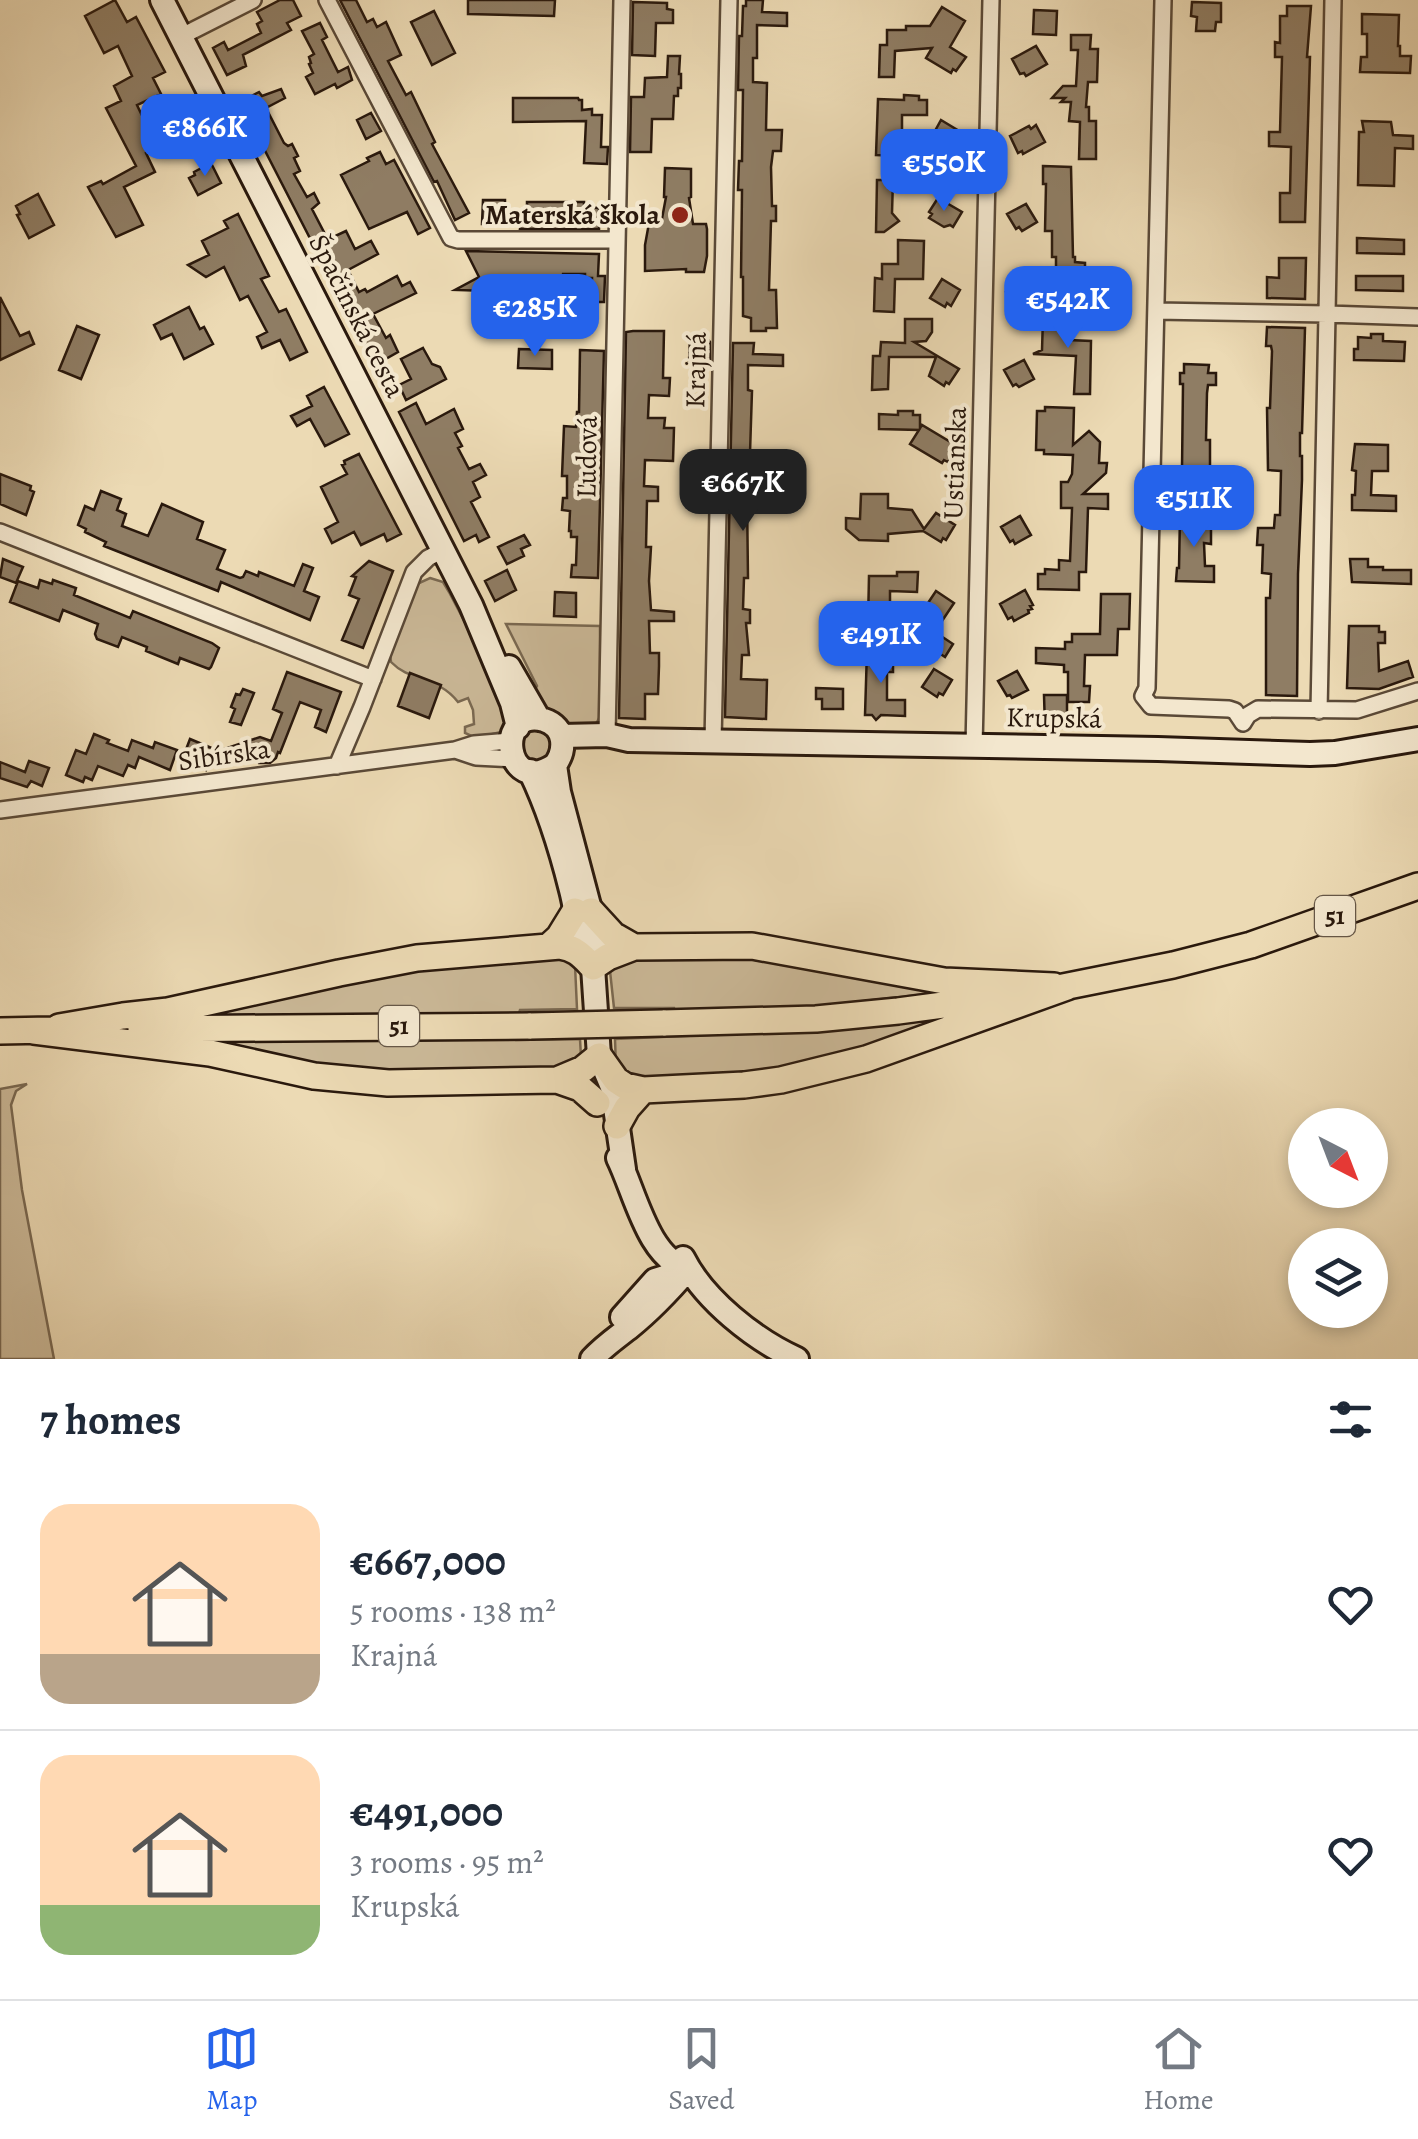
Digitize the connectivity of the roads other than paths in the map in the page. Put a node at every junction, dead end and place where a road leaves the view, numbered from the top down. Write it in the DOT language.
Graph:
graph roads {
  1 [pos="162,0"];
  2 [pos="253,0"];
  3 [pos="327,0"];
  4 [pos="622,0"];
  5 [pos="729,0"];
  6 [pos="991,0"];
  7 [pos="1163,0"];
  8 [pos="1334,0"];
  9 [pos="180,36"];
  10 [pos="616,240"];
  11 [pos="1156,311"];
  12 [pos="1327,314"];
  13 [pos="1418,317"];
  14 [pos="0,532"];
  15 [pos="443,550"];
  16 [pos="373,679"];
  17 [pos="1418,691"];
  18 [pos="1319,711"];
  19 [pos="1243,723"];
  20 [pos="618,738"];
  21 [pos="1418,739"];
  22 [pos="713,742"];
  23 [pos="522,744"];
  24 [pos="974,747"];
  25 [pos="1245,752"];
  26 [pos="559,753"];
  27 [pos="337,766"];
  28 [pos="0,810"];
  29 [pos="1418,886"];
  30 [pos="583,911"];
  31 [pos="548,947"];
  32 [pos="634,947"];
  33 [pos="593,968"];
  34 [pos="1067,987"];
  35 [pos="0,1031"];
  36 [pos="34,1031"];
  37 [pos="599,1056"];
  38 [pos="557,1080"];
  39 [pos="643,1090"];
  40 [pos="597,1103"];
  41 [pos="617,1126"];
  42 [pos="627,1178"];
  43 [pos="656,1242"];
  44 [pos="688,1269"];
  45 [pos="659,1288"];
  46 [pos="719,1304"];
  47 [pos="598,1352"];
  48 [pos="776,1354"];
  49 [pos="797,1359"];
  1 -- 9 [label="street, Špačinská cesta"];
  2 -- 9 [label="street"];
  3 -- 10 [label="street"];
  4 -- 10 [label="street, Ľudová"];
  5 -- 22 [label="street, Krajná"];
  6 -- 24 [label="street, Ustianska"];
  7 -- 11 [label="street"];
  8 -- 12 [label="street"];
  9 -- 15 [label="street, Špačinská cesta"];
  10 -- 20 [label="street, Ľudová"];
  11 -- 12 [label="street"];
  11 -- 19 [label="street"];
  12 -- 13 [label="street"];
  12 -- 18 [label="street"];
  14 -- 16 [label="street"];
  15 -- 16 [label="street"];
  15 -- 23 [label="street, Špačinská cesta"];
  16 -- 27 [label="street"];
  17 -- 18 [label="street"];
  18 -- 19 [label="street"];
  19 -- 25 [label="street"];
  20 -- 22 [label="street, Krupská"];
  20 -- 26 [label="street, Krupská"];
  21 -- 25 [label="street, Krupská"];
  22 -- 24 [label="street, Krupská"];
  23 -- 26 [label="street, Krupská"];
  23 -- 26 [label="street"];
  23 -- 27 [label="street, Sibírska"];
  23 -- 30 [label="street"];
  24 -- 25 [label="street, Krupská"];
  26 -- 30 [label="street"];
  27 -- 28 [label="street, Sibírska"];
  29 -- 34 [label="main road, 51"];
  30 -- 31 [label="main road"];
  30 -- 32 [label="main road"];
  30 -- 33 [label="street"];
  31 -- 33 [label="main road"];
  31 -- 36 [label="main road"];
  32 -- 33 [label="main road"];
  32 -- 34 [label="main road"];
  33 -- 37 [label="street"];
  34 -- 36 [label="main road, 51, bridge"];
  34 -- 39 [label="main road"];
  35 -- 36 [label="main road, 51"];
  36 -- 38 [label="main road"];
  37 -- 38 [label="main road"];
  37 -- 39 [label="main road"];
  37 -- 40 [label="street"];
  37 -- 41 [label="street"];
  38 -- 40 [label="main road"];
  39 -- 41 [label="main road"];
  40 -- 42 [label="street"];
  41 -- 42 [label="street"];
  42 -- 43 [label="street"];
  42 -- 44 [label="street"];
  43 -- 44 [label="street"];
  43 -- 45 [label="street"];
  44 -- 45 [label="street"];
  44 -- 46 [label="street"];
  45 -- 46 [label="street"];
  45 -- 47 [label="street"];
  46 -- 48 [label="street"];
  48 -- 49 [label="street"];
}
